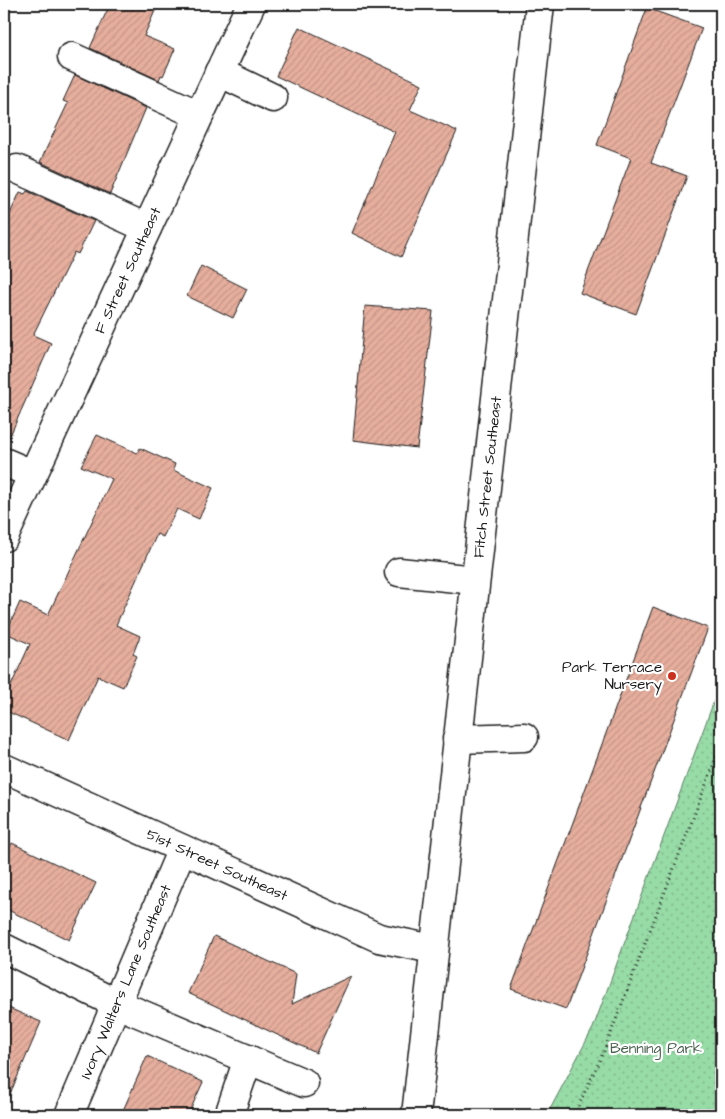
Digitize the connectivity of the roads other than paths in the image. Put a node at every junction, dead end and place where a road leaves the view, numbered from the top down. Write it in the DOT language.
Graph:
graph roads {
  1 [pos="251,4"];
  2 [pos="540,4"];
  3 [pos="72,57"];
  4 [pos="219,72"];
  5 [pos="274,98"];
  6 [pos="199,115"];
  7 [pos="17,169"];
  8 [pos="146,228"];
  9 [pos="4,462"];
  10 [pos="32,474"];
  11 [pos="4,537"];
  12 [pos="399,572"];
  13 [pos="475,580"];
  14 [pos="524,738"];
  15 [pos="457,739"];
  16 [pos="4,768"];
  17 [pos="182,849"];
  18 [pos="4,948"];
  19 [pos="433,949"];
  20 [pos="115,1002"];
  21 [pos="248,1059"];
  22 [pos="304,1083"];
  23 [pos="69,1115"];
  24 [pos="229,1115"];
  25 [pos="416,1115"];
  1 -- 4 [label="street, F Street Southeast"];
  2 -- 13 [label="street, Fitch Street Southeast"];
  3 -- 6 [label="street"];
  4 -- 5 [label="street"];
  4 -- 6 [label="street, F Street Southeast"];
  6 -- 8 [label="street, F Street Southeast"];
  7 -- 8 [label="street"];
  8 -- 10 [label="street, F Street Southeast"];
  9 -- 10 [label="street"];
  10 -- 11 [label="street, F Street Southeast"];
  12 -- 13 [label="street"];
  13 -- 15 [label="street, Fitch Street Southeast"];
  14 -- 15 [label="street"];
  15 -- 19 [label="street, Fitch Street Southeast"];
  16 -- 17 [label="street, 51st Street Southeast"];
  17 -- 19 [label="street, 51st Street Southeast"];
  17 -- 20 [label="street, Ivory Walters Lane Southeast"];
  18 -- 20 [label="street"];
  19 -- 25 [label="street, Fitch Street Southeast"];
  20 -- 21 [label="street"];
  20 -- 23 [label="street, Ivory Walters Lane Southeast"];
  21 -- 22 [label="street"];
  21 -- 24 [label="street"];
}
